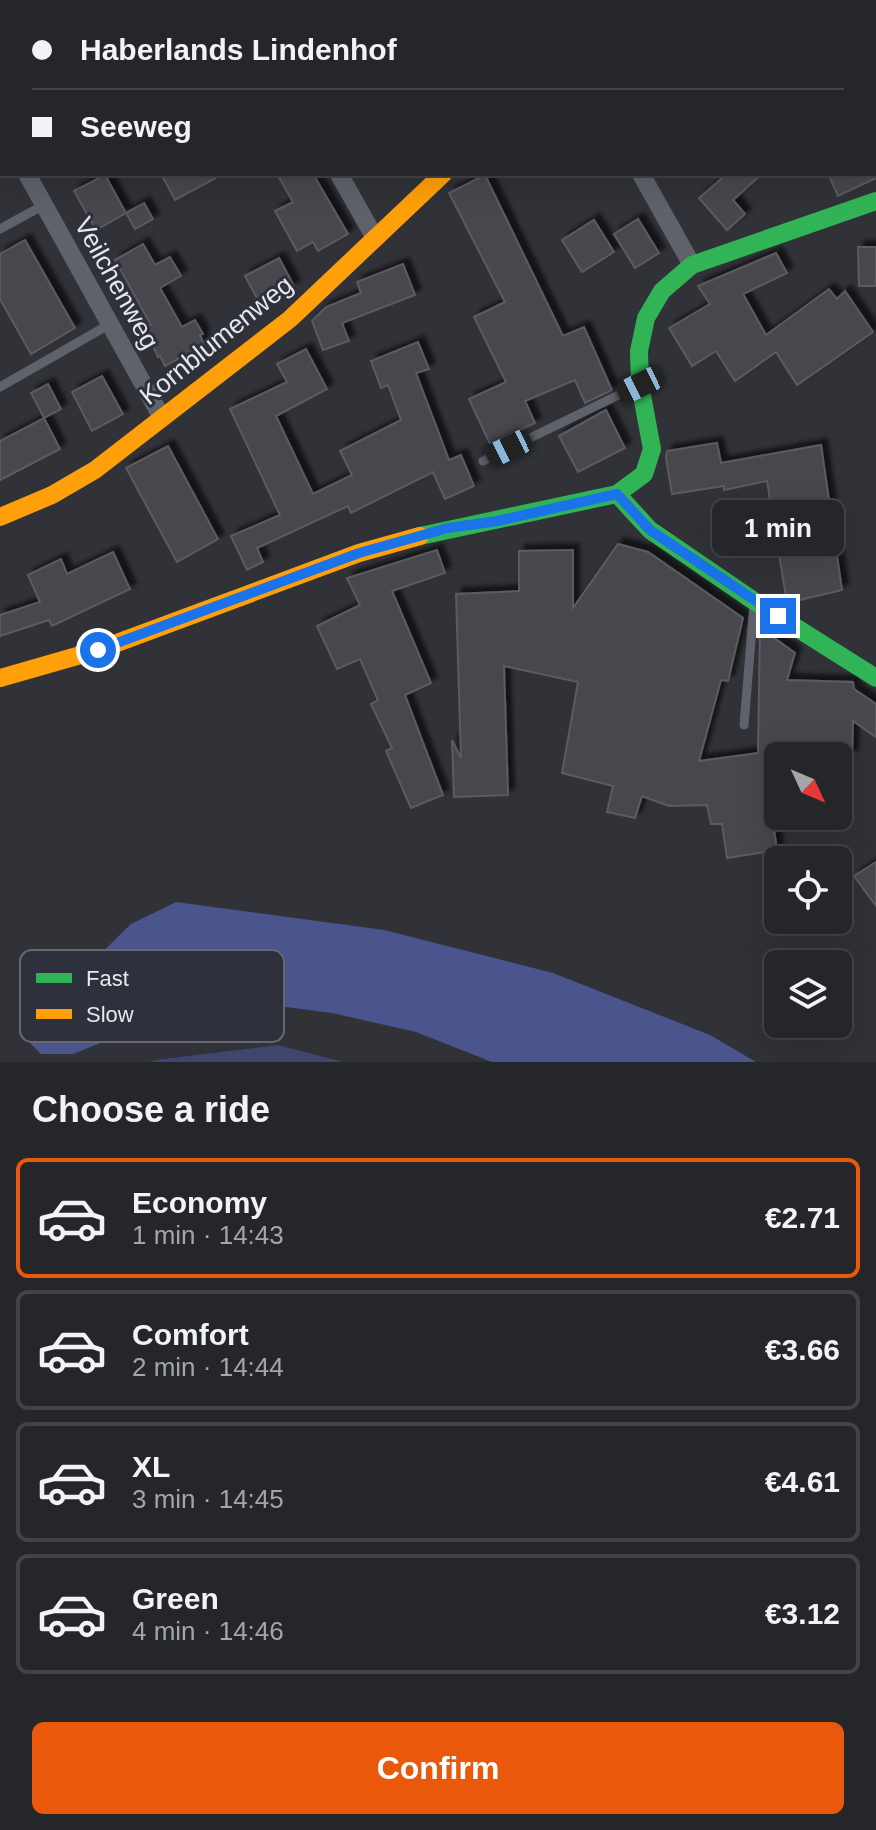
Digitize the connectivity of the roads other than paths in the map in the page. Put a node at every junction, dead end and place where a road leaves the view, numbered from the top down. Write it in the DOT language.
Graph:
graph roads {
  1 [pos="28,176"];
  2 [pos="340,176"];
  3 [pos="441,176"];
  4 [pos="642,176"];
  5 [pos="876,201"];
  6 [pos="44,205"];
  7 [pos="0,229"];
  8 [pos="375,238"];
  9 [pos="692,265"];
  10 [pos="110,324"];
  11 [pos="640,385"];
  12 [pos="0,387"];
  13 [pos="162,418"];
  14 [pos="483,461"];
  15 [pos="617,494"];
  16 [pos="0,517"];
  17 [pos="754,601"];
  18 [pos="0,678"];
  19 [pos="876,678"];
  20 [pos="744,725"];
  1 -- 6 [label="street, Veilchenweg"];
  2 -- 8 [label="street"];
  3 -- 8 [label="street, Kornblumenweg"];
  4 -- 9 [label="street"];
  5 -- 9 [label="street"];
  6 -- 7 [label="lane"];
  6 -- 10 [label="street, Veilchenweg"];
  8 -- 13 [label="street, Kornblumenweg"];
  9 -- 11 [label="street"];
  10 -- 12 [label="lane"];
  10 -- 13 [label="street, Veilchenweg"];
  11 -- 14 [label="lane"];
  11 -- 15 [label="street"];
  13 -- 16 [label="street, Kornblumenweg"];
  15 -- 17 [label="street"];
  15 -- 18 [label="street"];
  17 -- 19 [label="street"];
  17 -- 20 [label="lane"];
}
